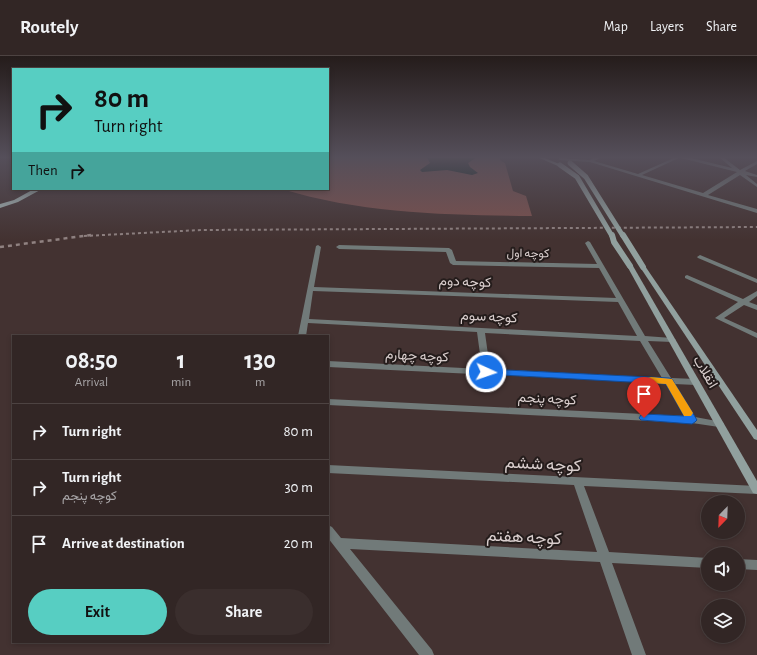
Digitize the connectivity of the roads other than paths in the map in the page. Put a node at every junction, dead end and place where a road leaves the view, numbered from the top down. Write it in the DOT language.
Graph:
graph roads {
  1 [pos="581,185"];
  2 [pos="591,185"];
  3 [pos="671,185"];
  4 [pos="720,185"];
  5 [pos="23,190"];
  6 [pos="37,190"];
  7 [pos="704,195"];
  8 [pos="0,200"];
  9 [pos="0,206"];
  10 [pos="757,211"];
  11 [pos="588,243"];
  12 [pos="318,247"];
  13 [pos="339,247"];
  14 [pos="700,257"];
  15 [pos="602,266"];
  16 [pos="687,277"];
  17 [pos="757,282"];
  18 [pos="310,290"];
  19 [pos="757,293"];
  20 [pos="620,300"];
  21 [pos="743,302"];
  22 [pos="757,308"];
  23 [pos="304,321"];
  24 [pos="481,330"];
  25 [pos="302,335"];
  26 [pos="757,336"];
  27 [pos="642,338"];
  28 [pos="672,340"];
  29 [pos="329,364"];
  30 [pos="486,372"];
  31 [pos="669,381"];
  32 [pos="696,382"];
  33 [pos="329,402"];
  34 [pos="692,420"];
  35 [pos="719,424"];
  36 [pos="757,437"];
  37 [pos="329,469"];
  38 [pos="578,482"];
  39 [pos="757,490"];
  40 [pos="329,531"];
  41 [pos="338,543"];
  42 [pos="605,558"];
  43 [pos="701,563"];
  44 [pos="745,564"];
  45 [pos="757,565"];
  46 [pos="427,655"];
  47 [pos="639,655"];
  1 -- 28 [label="main road, انقلاب, bridge"];
  2 -- 36 [label="main road, انقلاب, bridge"];
  3 -- 7 [label="street"];
  4 -- 7 [label="street"];
  5 -- 8 [label="main road"];
  6 -- 9 [label="main road"];
  7 -- 10 [label="street"];
  11 -- 15 [label="street"];
  12 -- 18 [label="street"];
  13 -- 15 [label="street, کوچه اول"];
  14 -- 17 [label="street"];
  15 -- 20 [label="street"];
  16 -- 21 [label="street"];
  18 -- 20 [label="street, کوچه دوم"];
  18 -- 23 [label="street"];
  19 -- 21 [label="street"];
  20 -- 27 [label="street"];
  21 -- 22 [label="street"];
  21 -- 26 [label="street"];
  23 -- 24 [label="street, کوچه سوم"];
  23 -- 25 [label="street"];
  24 -- 27 [label="street, کوچه سوم"];
  24 -- 30 [label="street"];
  27 -- 28 [label="street, کوچه سوم"];
  27 -- 31 [label="street"];
  28 -- 32 [label="main road, انقلاب"];
  29 -- 30 [label="street, کوچه چهارم"];
  30 -- 31 [label="street, کوچه چهارم"];
  31 -- 32 [label="street, کوچه چهارم"];
  31 -- 34 [label="street"];
  32 -- 35 [label="main road, انقلاب"];
  33 -- 34 [label="street, کوچه پنجم"];
  34 -- 35 [label="street, کوچه پنجم"];
  35 -- 39 [label="main road, انقلاب"];
  37 -- 38 [label="street, کوچه ششم"];
  38 -- 39 [label="street, کوچه ششم"];
  38 -- 42 [label="street"];
  40 -- 41 [label="street"];
  41 -- 42 [label="street, کوچه هفتم"];
  41 -- 46 [label="street"];
  42 -- 43 [label="street, کوچه هفتم"];
  42 -- 47 [label="street"];
  44 -- 45 [label="street"];
}
